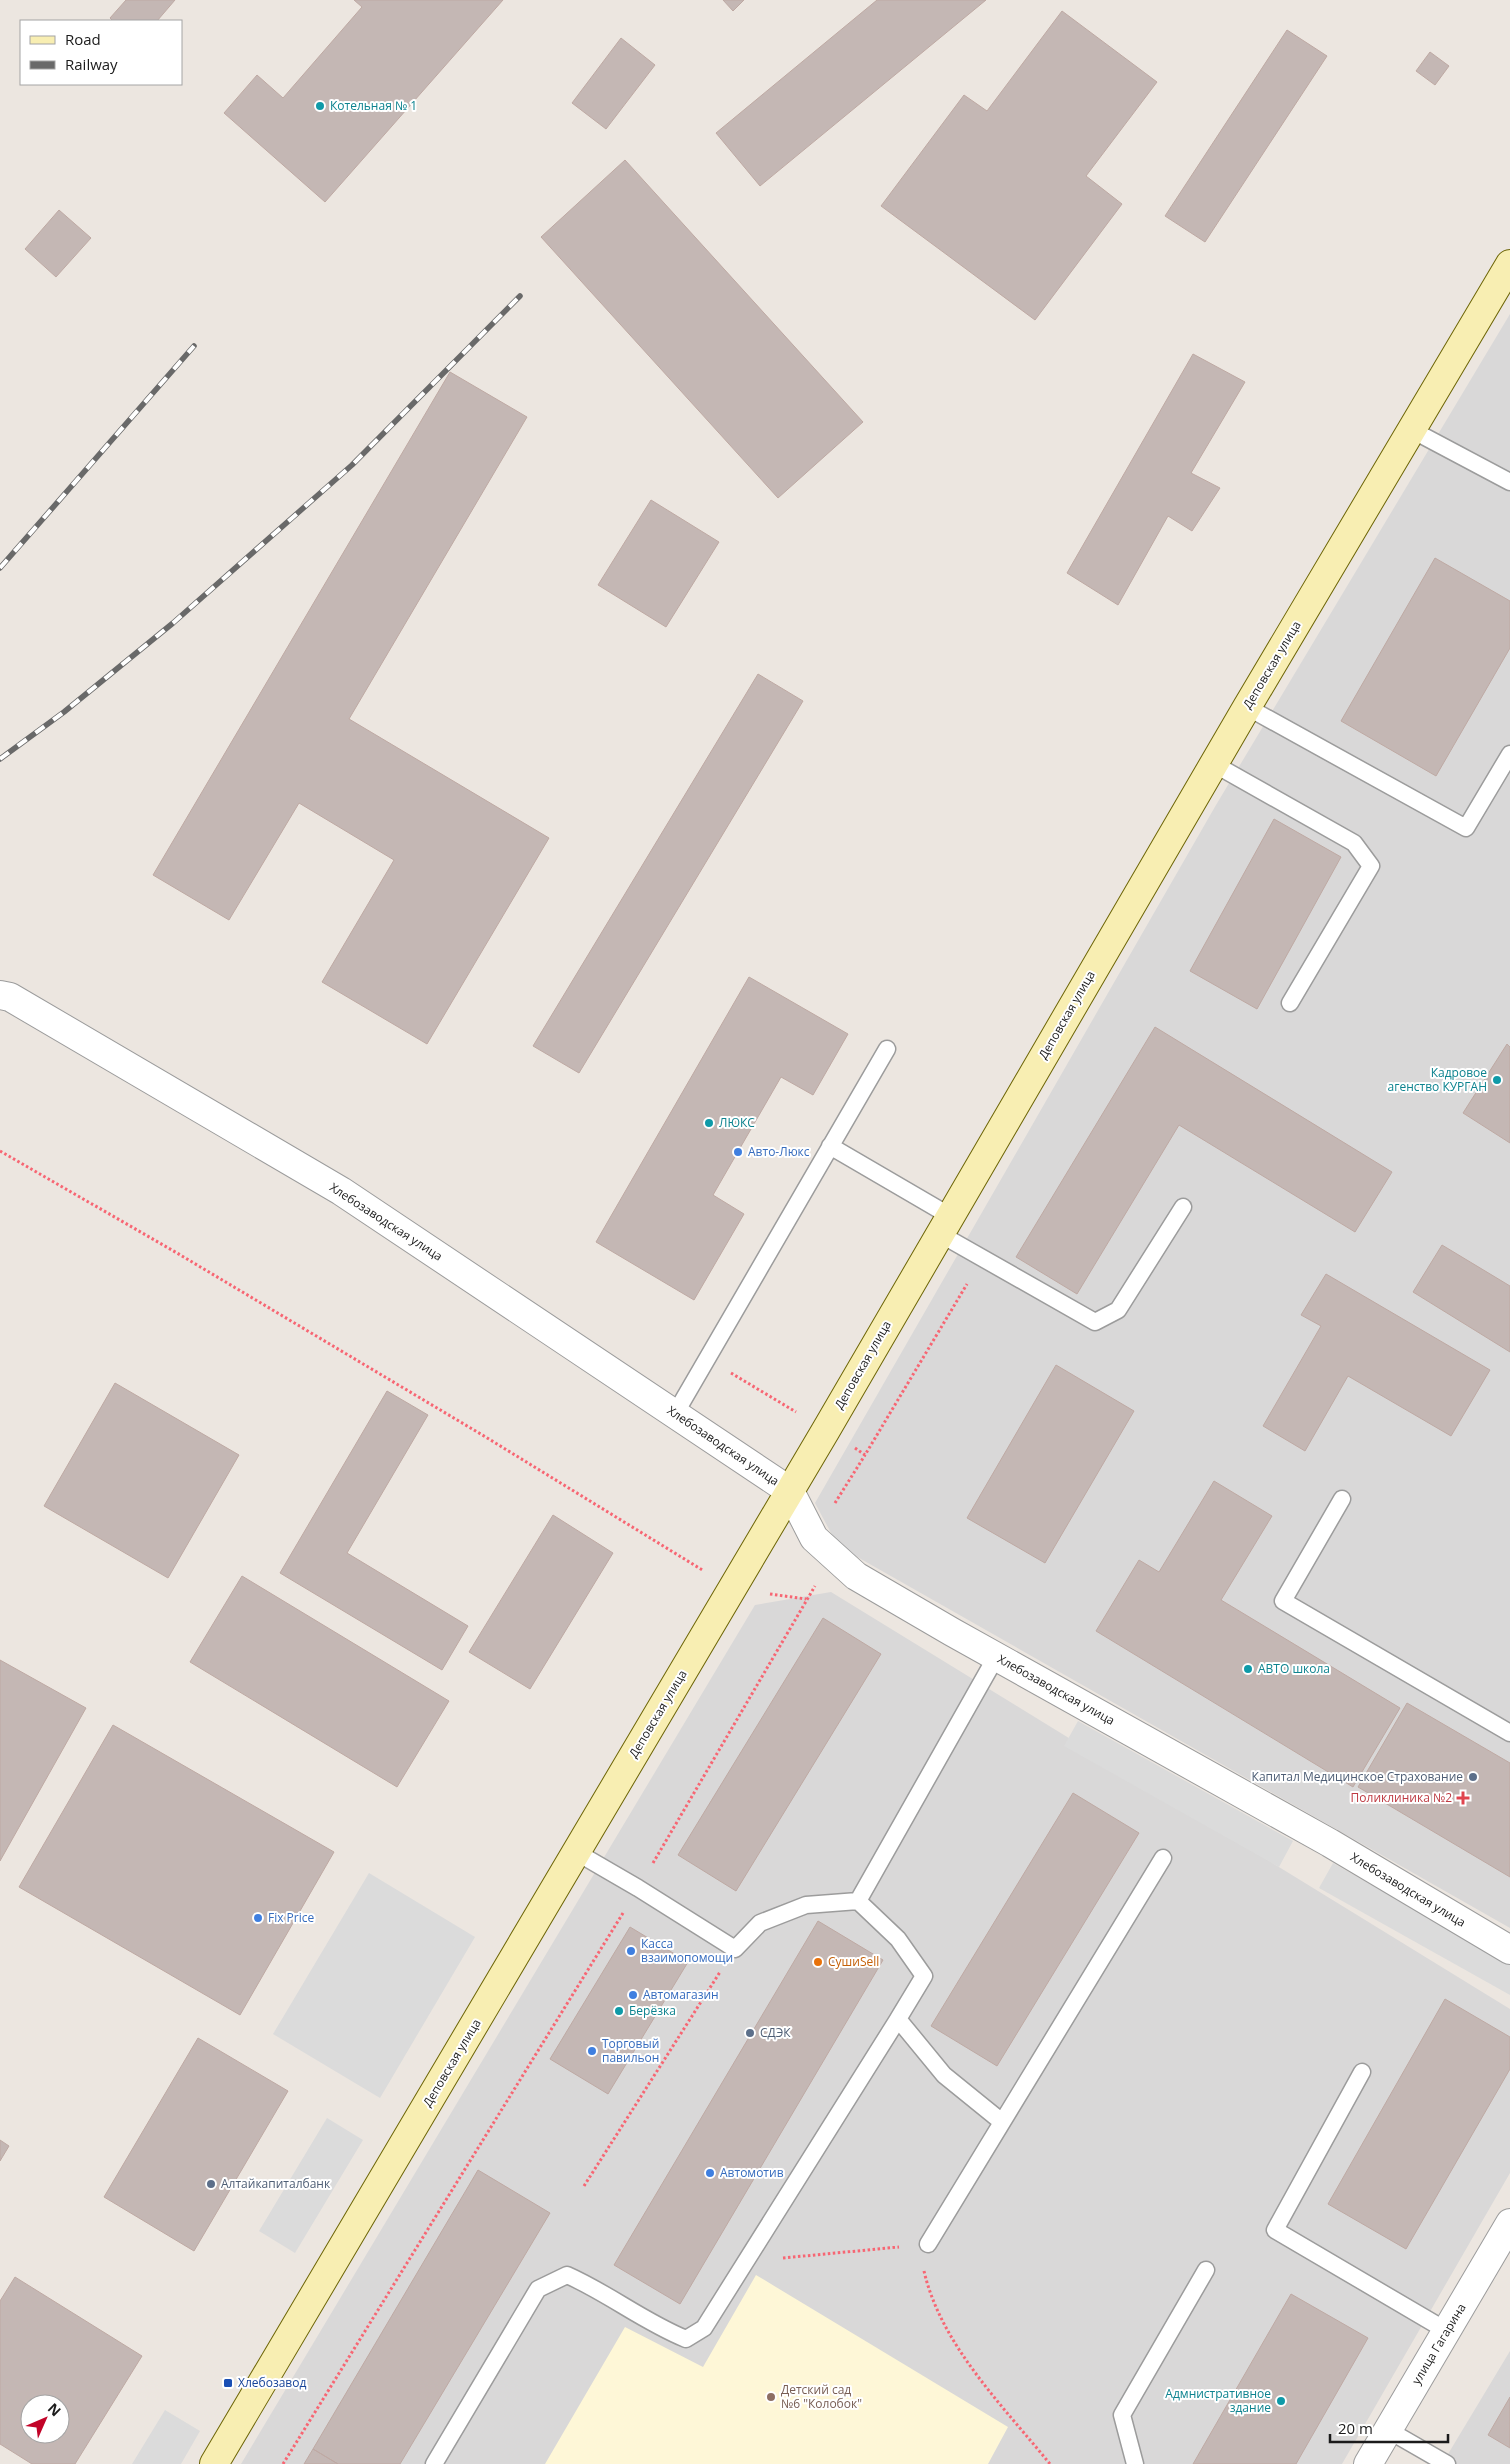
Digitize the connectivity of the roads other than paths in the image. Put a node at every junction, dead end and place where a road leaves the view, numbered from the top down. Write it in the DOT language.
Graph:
graph roads {
  1 [pos="1510,264"];
  2 [pos="1412,430"];
  3 [pos="1510,482"];
  4 [pos="1246,707"];
  5 [pos="1510,754"];
  6 [pos="1214,764"];
  7 [pos="0,994"];
  8 [pos="1290,1003"];
  9 [pos="887,1049"];
  10 [pos="830,1146"];
  11 [pos="1184,1207"];
  12 [pos="945,1225"];
  13 [pos="674,1414"];
  14 [pos="790,1491"];
  15 [pos="1342,1499"];
  16 [pos="996,1657"];
  17 [pos="1510,1733"];
  18 [pos="576,1852"];
  19 [pos="1164,1858"];
  20 [pos="858,1901"];
  21 [pos="1510,1950"];
  22 [pos="898,2019"];
  23 [pos="1362,2072"];
  24 [pos="1002,2122"];
  25 [pos="1510,2224"];
  26 [pos="928,2244"];
  27 [pos="1206,2270"];
  28 [pos="1447,2330"];
  29 [pos="1388,2430"];
  30 [pos="214,2464"];
  31 [pos="434,2464"];
  32 [pos="1135,2464"];
  33 [pos="1368,2464"];
  34 [pos="1447,2464"];
  1 -- 2 [label="street, Деповская улица"];
  2 -- 3 [label="lane"];
  2 -- 4 [label="street, Деповская улица"];
  4 -- 5 [label="lane"];
  4 -- 6 [label="street, Деповская улица"];
  6 -- 8 [label="lane"];
  6 -- 12 [label="street, Деповская улица"];
  7 -- 13 [label="street, Хлебозаводская улица"];
  9 -- 10 [label="lane"];
  10 -- 12 [label="lane"];
  10 -- 13 [label="lane"];
  11 -- 12 [label="lane"];
  12 -- 14 [label="street, Деповская улица"];
  13 -- 14 [label="street, Хлебозаводская улица"];
  14 -- 16 [label="street, Хлебозаводская улица"];
  14 -- 18 [label="street, Деповская улица"];
  15 -- 17 [label="lane"];
  16 -- 20 [label="lane"];
  16 -- 21 [label="street, Хлебозаводская улица"];
  18 -- 20 [label="lane"];
  18 -- 30 [label="street, Деповская улица"];
  19 -- 24 [label="lane"];
  20 -- 22 [label="lane"];
  22 -- 24 [label="lane"];
  22 -- 31 [label="lane"];
  23 -- 28 [label="lane"];
  24 -- 26 [label="lane"];
  25 -- 28 [label="street, улица Гагарина"];
  27 -- 32 [label="lane"];
  28 -- 29 [label="street, улица Гагарина"];
  29 -- 33 [label="street, улица Гагарина"];
  29 -- 34 [label="lane"];
}
